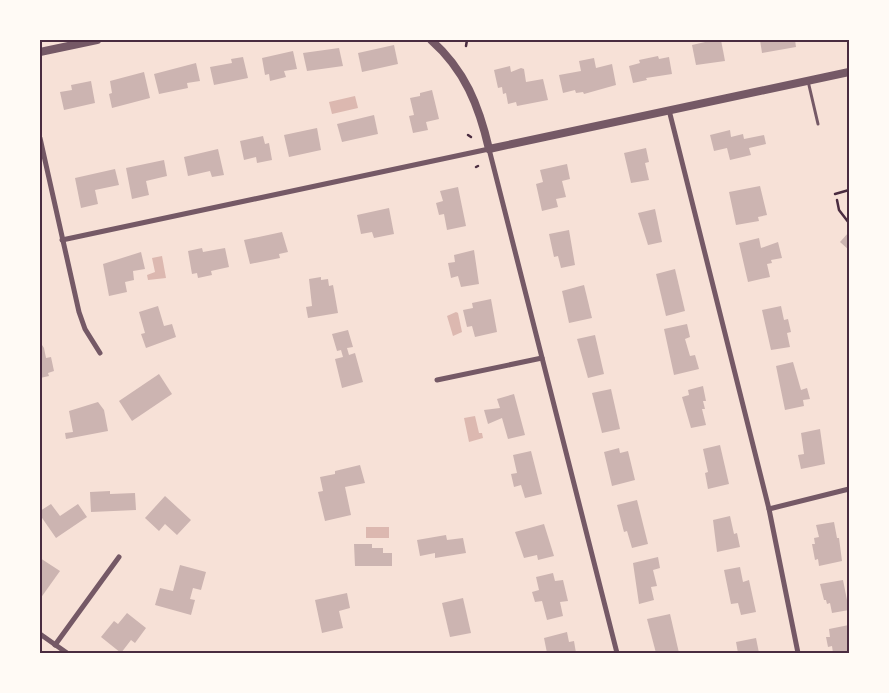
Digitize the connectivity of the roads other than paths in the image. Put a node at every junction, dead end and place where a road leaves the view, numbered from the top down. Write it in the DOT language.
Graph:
graph roads {
  1 [pos="97,40"];
  2 [pos="431,40"];
  3 [pos="40,52"];
  4 [pos="849,72"];
  5 [pos="807,80"];
  6 [pos="670,110"];
  7 [pos="818,124"];
  8 [pos="40,138"];
  9 [pos="489,149"];
  10 [pos="62,240"];
  11 [pos="100,353"];
  12 [pos="542,358"];
  13 [pos="437,380"];
  14 [pos="849,488"];
  15 [pos="769,509"];
  16 [pos="119,558"];
  17 [pos="40,634"];
  18 [pos="55,645"];
  19 [pos="67,653"];
  20 [pos="617,653"];
  21 [pos="798,653"];
  1 -- 3 [label="street"];
  2 -- 9 [label="street"];
  4 -- 5 [label="street"];
  5 -- 6 [label="street"];
  5 -- 7 [label="lane"];
  6 -- 9 [label="street"];
  6 -- 15 [label="street"];
  8 -- 10 [label="street"];
  9 -- 10 [label="street"];
  9 -- 12 [label="street"];
  10 -- 11 [label="street"];
  12 -- 13 [label="street"];
  12 -- 20 [label="street"];
  14 -- 15 [label="street"];
  15 -- 21 [label="street"];
  16 -- 18 [label="street"];
  17 -- 18 [label="street"];
  18 -- 19 [label="street"];
}
